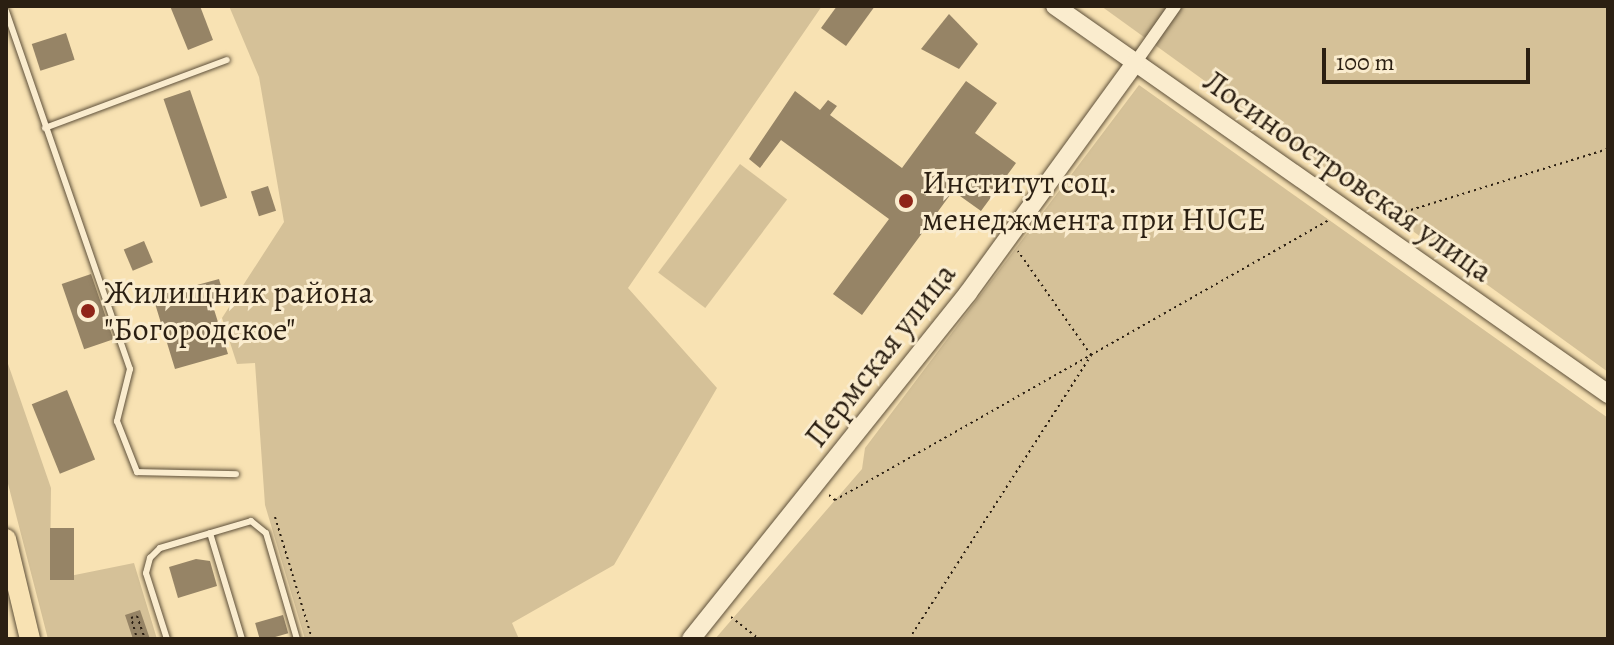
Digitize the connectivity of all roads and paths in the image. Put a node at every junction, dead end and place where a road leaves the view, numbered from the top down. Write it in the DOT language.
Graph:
graph roads {
  1 [pos="1055,6"];
  2 [pos="1175,6"];
  3 [pos="6,11"];
  4 [pos="227,60"];
  5 [pos="1135,63"];
  6 [pos="45,128"];
  7 [pos="1608,149"];
  8 [pos="1329,220"];
  9 [pos="1367,225"];
  10 [pos="1008,237"];
  11 [pos="1091,355"];
  12 [pos="1608,394"];
  13 [pos="236,474"];
  14 [pos="816,484"];
  15 [pos="275,517"];
  16 [pos="210,533"];
  17 [pos="6,539"];
  18 [pos="718,606"];
  19 [pos="136,635"];
  20 [pos="30,639"];
  21 [pos="145,639"];
  22 [pos="167,639"];
  23 [pos="242,639"];
  24 [pos="297,639"];
  25 [pos="312,639"];
  26 [pos="691,639"];
  27 [pos="759,639"];
  28 [pos="909,639"];
  1 -- 5 [label="street, Лосиноостровская улица"];
  2 -- 5 [label="street"];
  3 -- 6 [label="lane"];
  4 -- 6 [label="lane"];
  5 -- 9 [label="street, Лосиноостровская улица"];
  5 -- 10 [label="street, Пермская улица"];
  6 -- 13 [label="lane"];
  7 -- 9 [label="path"];
  8 -- 11 [label="path"];
  9 -- 12 [label="street, Лосиноостровская улица"];
  10 -- 11 [label="path"];
  10 -- 14 [label="street, Пермская улица"];
  11 -- 14 [label="path"];
  11 -- 28 [label="path"];
  14 -- 18 [label="street, Пермская улица"];
  15 -- 25 [label="path"];
  16 -- 22 [label="lane"];
  16 -- 23 [label="lane"];
  16 -- 24 [label="lane"];
  17 -- 20 [label="main road"];
  18 -- 26 [label="street, Пермская улица"];
  18 -- 27 [label="path"];
  19 -- 21 [label="path"];
}
